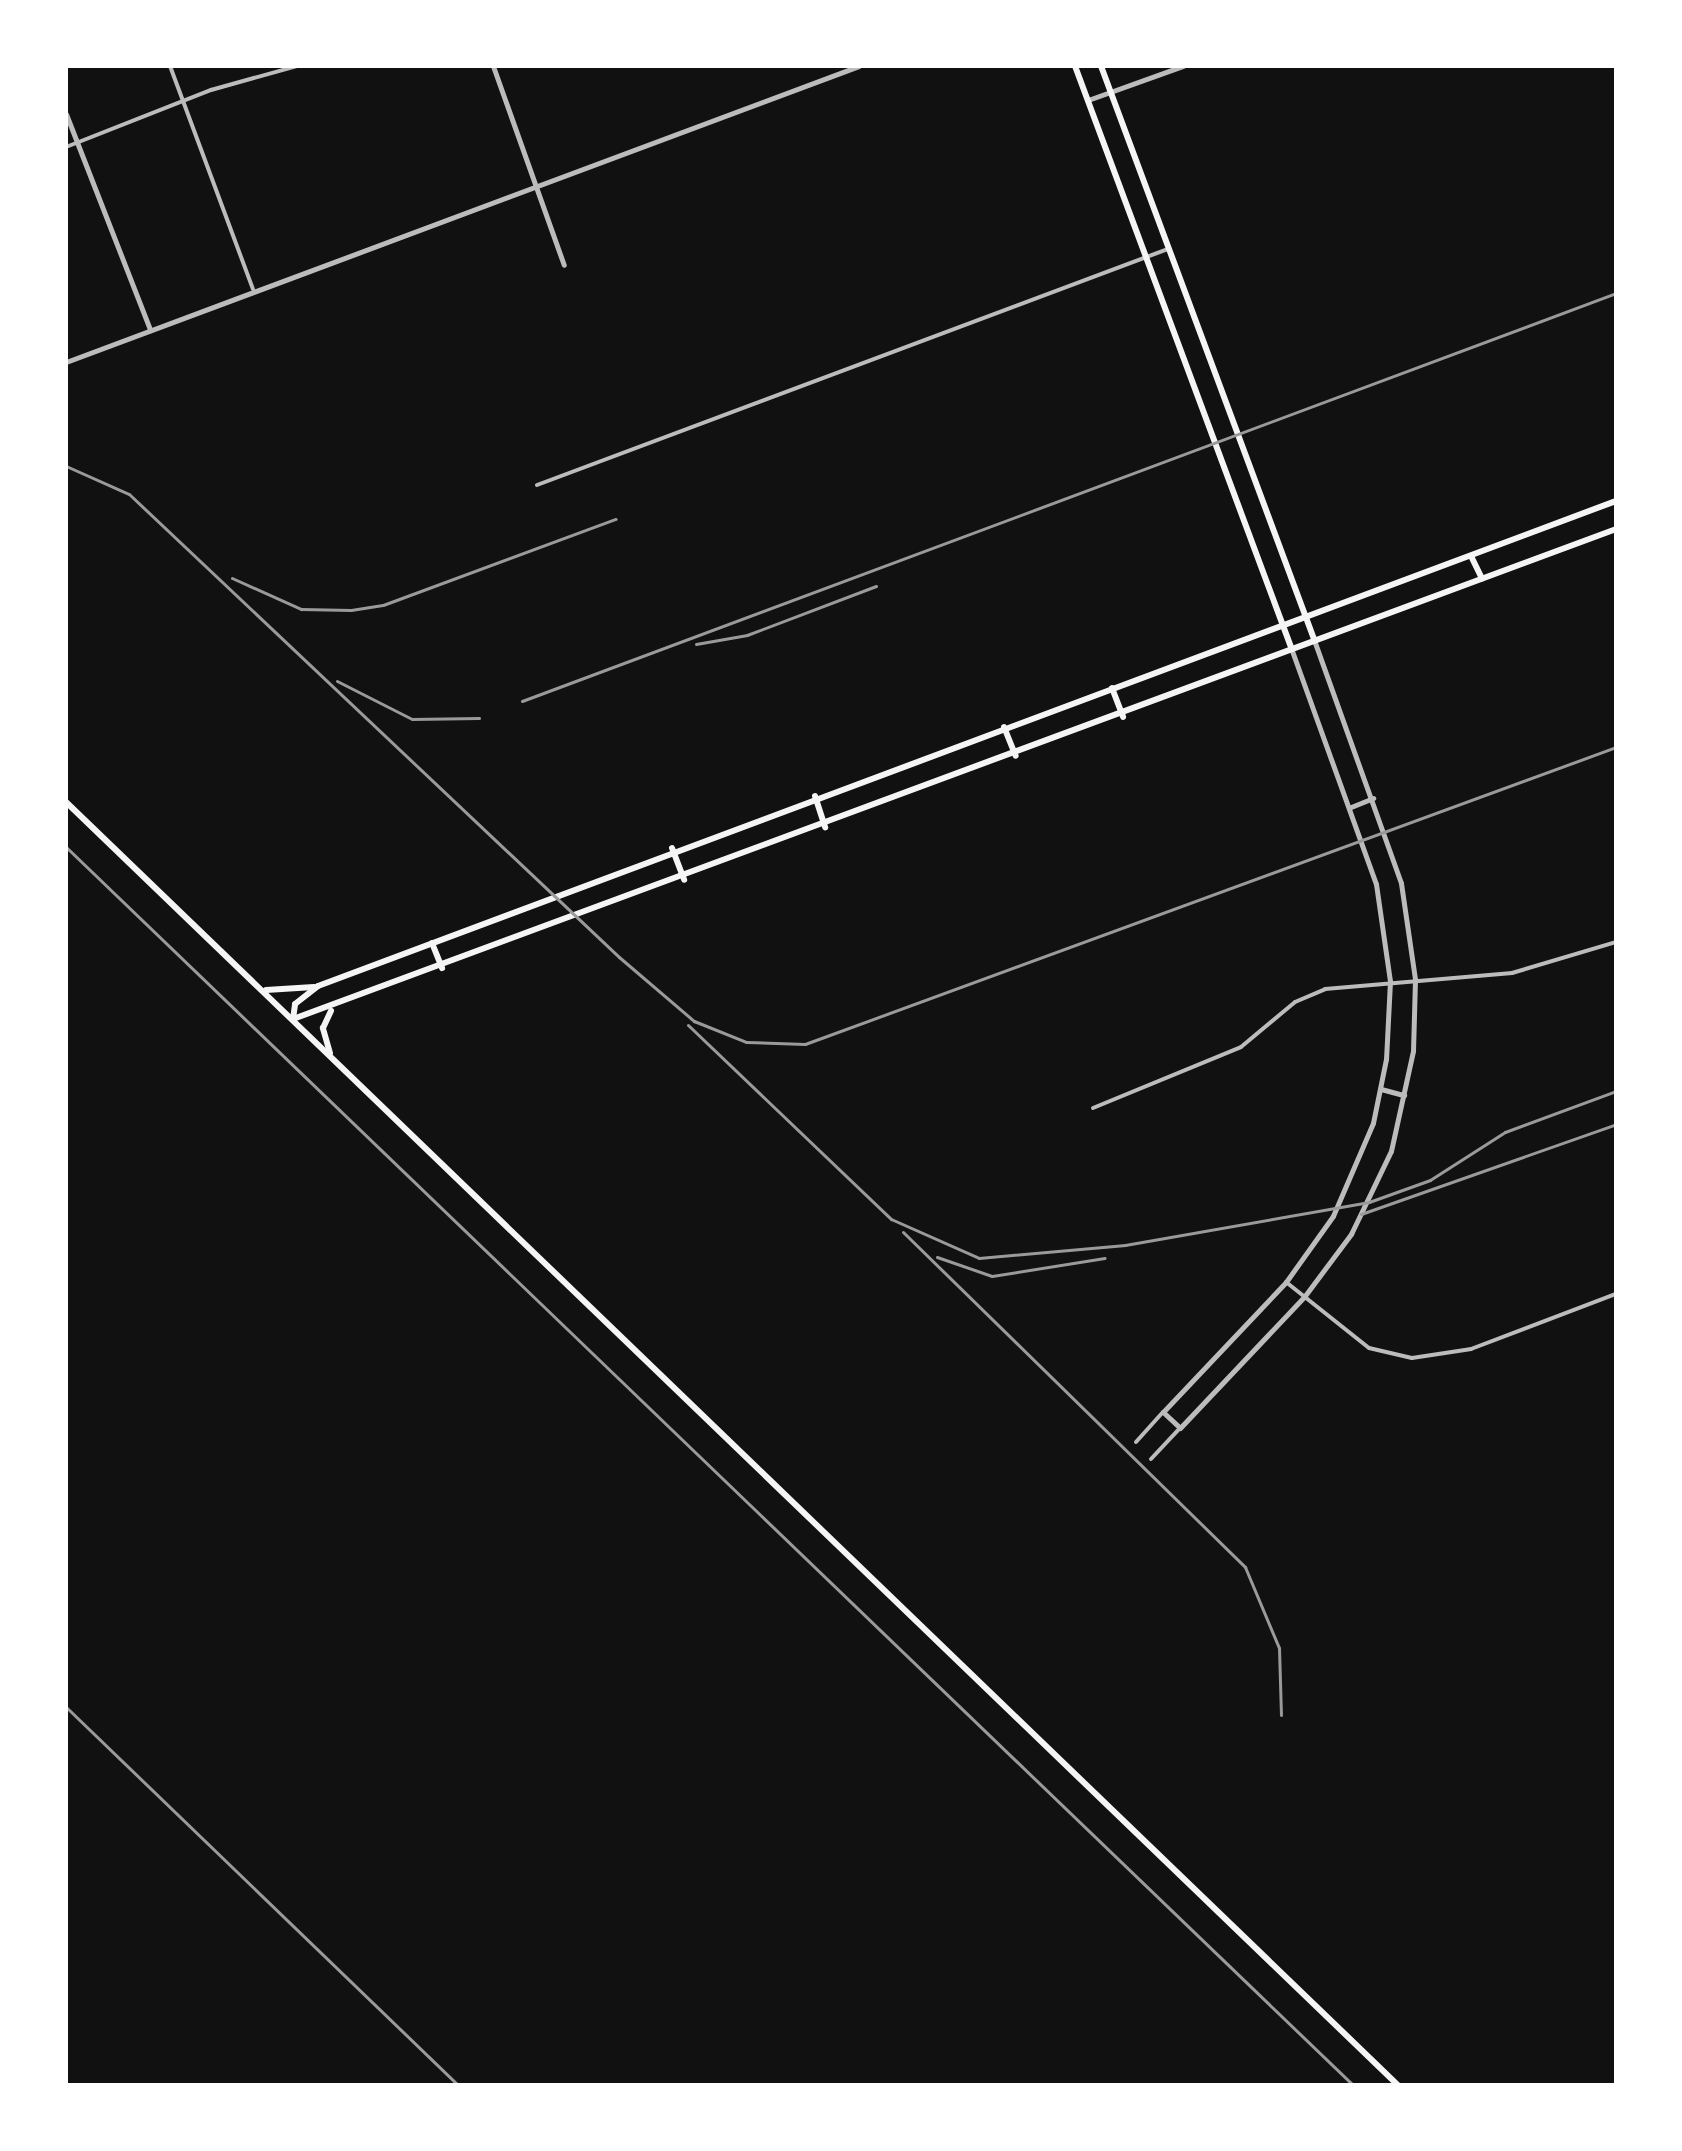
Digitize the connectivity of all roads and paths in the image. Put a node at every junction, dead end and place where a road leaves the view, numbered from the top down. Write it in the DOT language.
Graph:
graph roads {
  1 [pos="170,66"];
  2 [pos="297,66"];
  3 [pos="493,66"];
  4 [pos="859,66"];
  5 [pos="1075,66"];
  6 [pos="1101,66"];
  7 [pos="1183,66"];
  8 [pos="1110,92"];
  9 [pos="1088,100"];
  10 [pos="183,101"];
  11 [pos="66,114"];
  12 [pos="77,142"];
  13 [pos="66,147"];
  14 [pos="535,185"];
  15 [pos="1169,248"];
  16 [pos="1145,258"];
  17 [pos="564,265"];
  18 [pos="253,289"];
  19 [pos="150,330"];
  20 [pos="66,362"];
  21 [pos="537,485"];
  22 [pos="1616,501"];
  23 [pos="1616,529"];
  24 [pos="1471,556"];
  25 [pos="1482,579"];
  26 [pos="1305,616"];
  27 [pos="1282,623"];
  28 [pos="1314,639"];
  29 [pos="1291,647"];
  30 [pos="1112,688"];
  31 [pos="1123,717"];
  32 [pos="1004,727"];
  33 [pos="1016,756"];
  34 [pos="815,796"];
  35 [pos="1373,798"];
  36 [pos="66,802"];
  37 [pos="1351,807"];
  38 [pos="825,827"];
  39 [pos="672,848"];
  40 [pos="684,880"];
  41 [pos="1616,942"];
  42 [pos="432,943"];
  43 [pos="442,968"];
  44 [pos="1415,979"];
  45 [pos="1390,981"];
  46 [pos="259,986"];
  47 [pos="318,986"];
  48 [pos="334,1008"];
  49 [pos="293,1019"];
  50 [pos="340,1065"];
  51 [pos="1381,1089"];
  52 [pos="1404,1095"];
  53 [pos="1093,1108"];
  54 [pos="1286,1282"];
  55 [pos="1616,1294"];
  56 [pos="1304,1297"];
  57 [pos="1163,1412"];
  58 [pos="1180,1428"];
  59 [pos="1136,1442"];
  60 [pos="1151,1459"];
  61 [pos="1398,2085"];
  1 -- 10 [label="street"];
  2 -- 10 [label="street"];
  3 -- 14 [label="street"];
  4 -- 14 [label="street"];
  5 -- 9 [label="main road"];
  6 -- 8 [label="main road"];
  7 -- 8 [label="street"];
  8 -- 9 [label="street"];
  8 -- 15 [label="main road"];
  9 -- 16 [label="main road"];
  10 -- 12 [label="street"];
  10 -- 18 [label="street"];
  11 -- 12 [label="street"];
  12 -- 13 [label="street"];
  12 -- 19 [label="street"];
  14 -- 17 [label="street"];
  14 -- 18 [label="street"];
  15 -- 16 [label="street"];
  15 -- 26 [label="main road"];
  16 -- 21 [label="street"];
  16 -- 27 [label="main road"];
  18 -- 19 [label="street"];
  19 -- 20 [label="street"];
  22 -- 24 [label="main road"];
  23 -- 25 [label="main road"];
  24 -- 25 [label="main road"];
  24 -- 26 [label="main road"];
  25 -- 28 [label="main road"];
  26 -- 27 [label="main road"];
  26 -- 28 [label="main road"];
  27 -- 29 [label="main road"];
  27 -- 30 [label="main road"];
  28 -- 29 [label="main road"];
  28 -- 35 [label="street"];
  29 -- 31 [label="main road"];
  29 -- 37 [label="street"];
  30 -- 31 [label="main road"];
  30 -- 32 [label="main road"];
  31 -- 33 [label="main road"];
  32 -- 33 [label="main road"];
  32 -- 34 [label="main road"];
  33 -- 38 [label="main road"];
  34 -- 38 [label="main road"];
  34 -- 39 [label="main road"];
  35 -- 37 [label="street"];
  35 -- 44 [label="street"];
  36 -- 46 [label="main road"];
  37 -- 45 [label="street"];
  38 -- 40 [label="main road"];
  39 -- 40 [label="main road"];
  39 -- 42 [label="main road"];
  40 -- 43 [label="main road"];
  41 -- 44 [label="street"];
  42 -- 43 [label="main road"];
  42 -- 47 [label="main road"];
  43 -- 48 [label="main road"];
  44 -- 45 [label="street"];
  44 -- 52 [label="street"];
  45 -- 51 [label="street"];
  45 -- 53 [label="street"];
  46 -- 47 [label="main road"];
  46 -- 49 [label="main road"];
  47 -- 49 [label="main road"];
  48 -- 49 [label="main road"];
  48 -- 50 [label="main road"];
  49 -- 50 [label="main road"];
  50 -- 61 [label="main road"];
  51 -- 52 [label="street"];
  51 -- 54 [label="street"];
  52 -- 56 [label="street"];
  54 -- 56 [label="street"];
  54 -- 57 [label="street"];
  55 -- 56 [label="street"];
  56 -- 58 [label="street"];
  57 -- 58 [label="street"];
  57 -- 59 [label="street"];
  58 -- 60 [label="street"];
}
